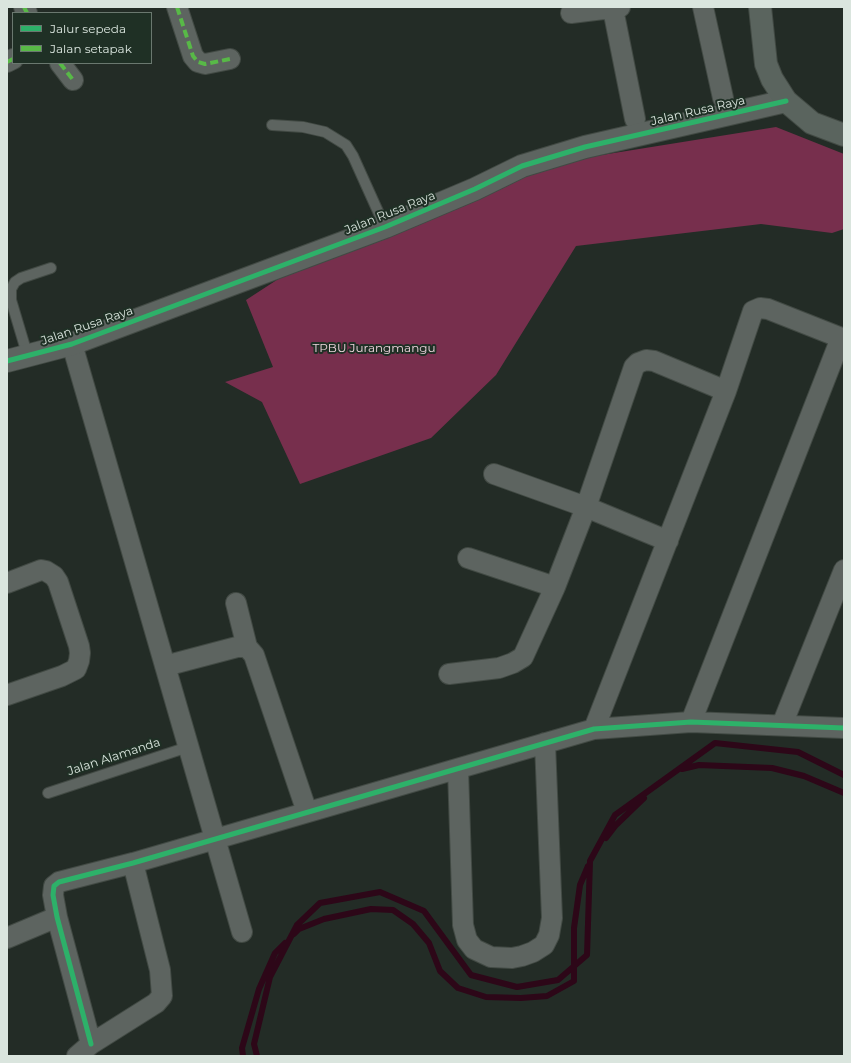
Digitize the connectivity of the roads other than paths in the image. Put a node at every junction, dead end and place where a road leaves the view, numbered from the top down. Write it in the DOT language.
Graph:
graph roads {
  1 [pos="177,7"];
  2 [pos="703,7"];
  3 [pos="760,7"];
  4 [pos="616,8"];
  5 [pos="571,13"];
  6 [pos="230,59"];
  7 [pos="61,64"];
  8 [pos="73,80"];
  9 [pos="723,98"];
  10 [pos="786,101"];
  11 [pos="635,119"];
  12 [pos="272,125"];
  13 [pos="844,135"];
  14 [pos="385,227"];
  15 [pos="51,268"];
  16 [pos="842,338"];
  17 [pos="72,344"];
  18 [pos="17,359"];
  19 [pos="726,391"];
  20 [pos="494,474"];
  21 [pos="586,507"];
  22 [pos="668,541"];
  23 [pos="468,558"];
  24 [pos="844,570"];
  25 [pos="7,583"];
  26 [pos="555,587"];
  27 [pos="236,603"];
  28 [pos="247,647"];
  29 [pos="165,666"];
  30 [pos="449,674"];
  31 [pos="7,695"];
  32 [pos="691,722"];
  33 [pos="782,725"];
  34 [pos="844,728"];
  35 [pos="594,729"];
  36 [pos="545,743"];
  37 [pos="188,747"];
  38 [pos="458,769"];
  39 [pos="48,793"];
  40 [pos="307,812"];
  41 [pos="215,839"];
  42 [pos="133,863"];
  43 [pos="57,917"];
  44 [pos="242,932"];
  45 [pos="7,938"];
  46 [pos="84,1050"];
  1 -- 6 [label="street"];
  2 -- 9 [label="street"];
  3 -- 10 [label="main road"];
  4 -- 5 [label="street"];
  4 -- 11 [label="street"];
  7 -- 8 [label="street"];
  10 -- 13 [label="main road"];
  10 -- 14 [label="street, Jalan Rusa Raya"];
  12 -- 14 [label="lane"];
  14 -- 17 [label="street, Jalan Rusa Raya"];
  15 -- 18 [label="lane"];
  16 -- 19 [label="street"];
  16 -- 32 [label="street"];
  17 -- 18 [label="street, Jalan Rusa Raya"];
  17 -- 29 [label="street"];
  19 -- 21 [label="street"];
  19 -- 22 [label="street"];
  20 -- 21 [label="street"];
  21 -- 22 [label="street"];
  21 -- 26 [label="street"];
  22 -- 35 [label="street"];
  23 -- 26 [label="street"];
  24 -- 33 [label="street"];
  25 -- 31 [label="street"];
  26 -- 30 [label="street"];
  27 -- 28 [label="street"];
  28 -- 29 [label="street"];
  28 -- 40 [label="street"];
  29 -- 37 [label="street"];
  32 -- 33 [label="street"];
  32 -- 35 [label="street"];
  33 -- 34 [label="street"];
  35 -- 36 [label="street"];
  36 -- 38 [label="street"];
  36 -- 38 [label="street"];
  37 -- 39 [label="lane, Jalan Alamanda"];
  37 -- 41 [label="street"];
  38 -- 40 [label="street"];
  40 -- 41 [label="street"];
  41 -- 42 [label="street"];
  41 -- 44 [label="street"];
  42 -- 43 [label="street"];
  42 -- 46 [label="street"];
  43 -- 45 [label="street"];
  43 -- 46 [label="street"];
}
